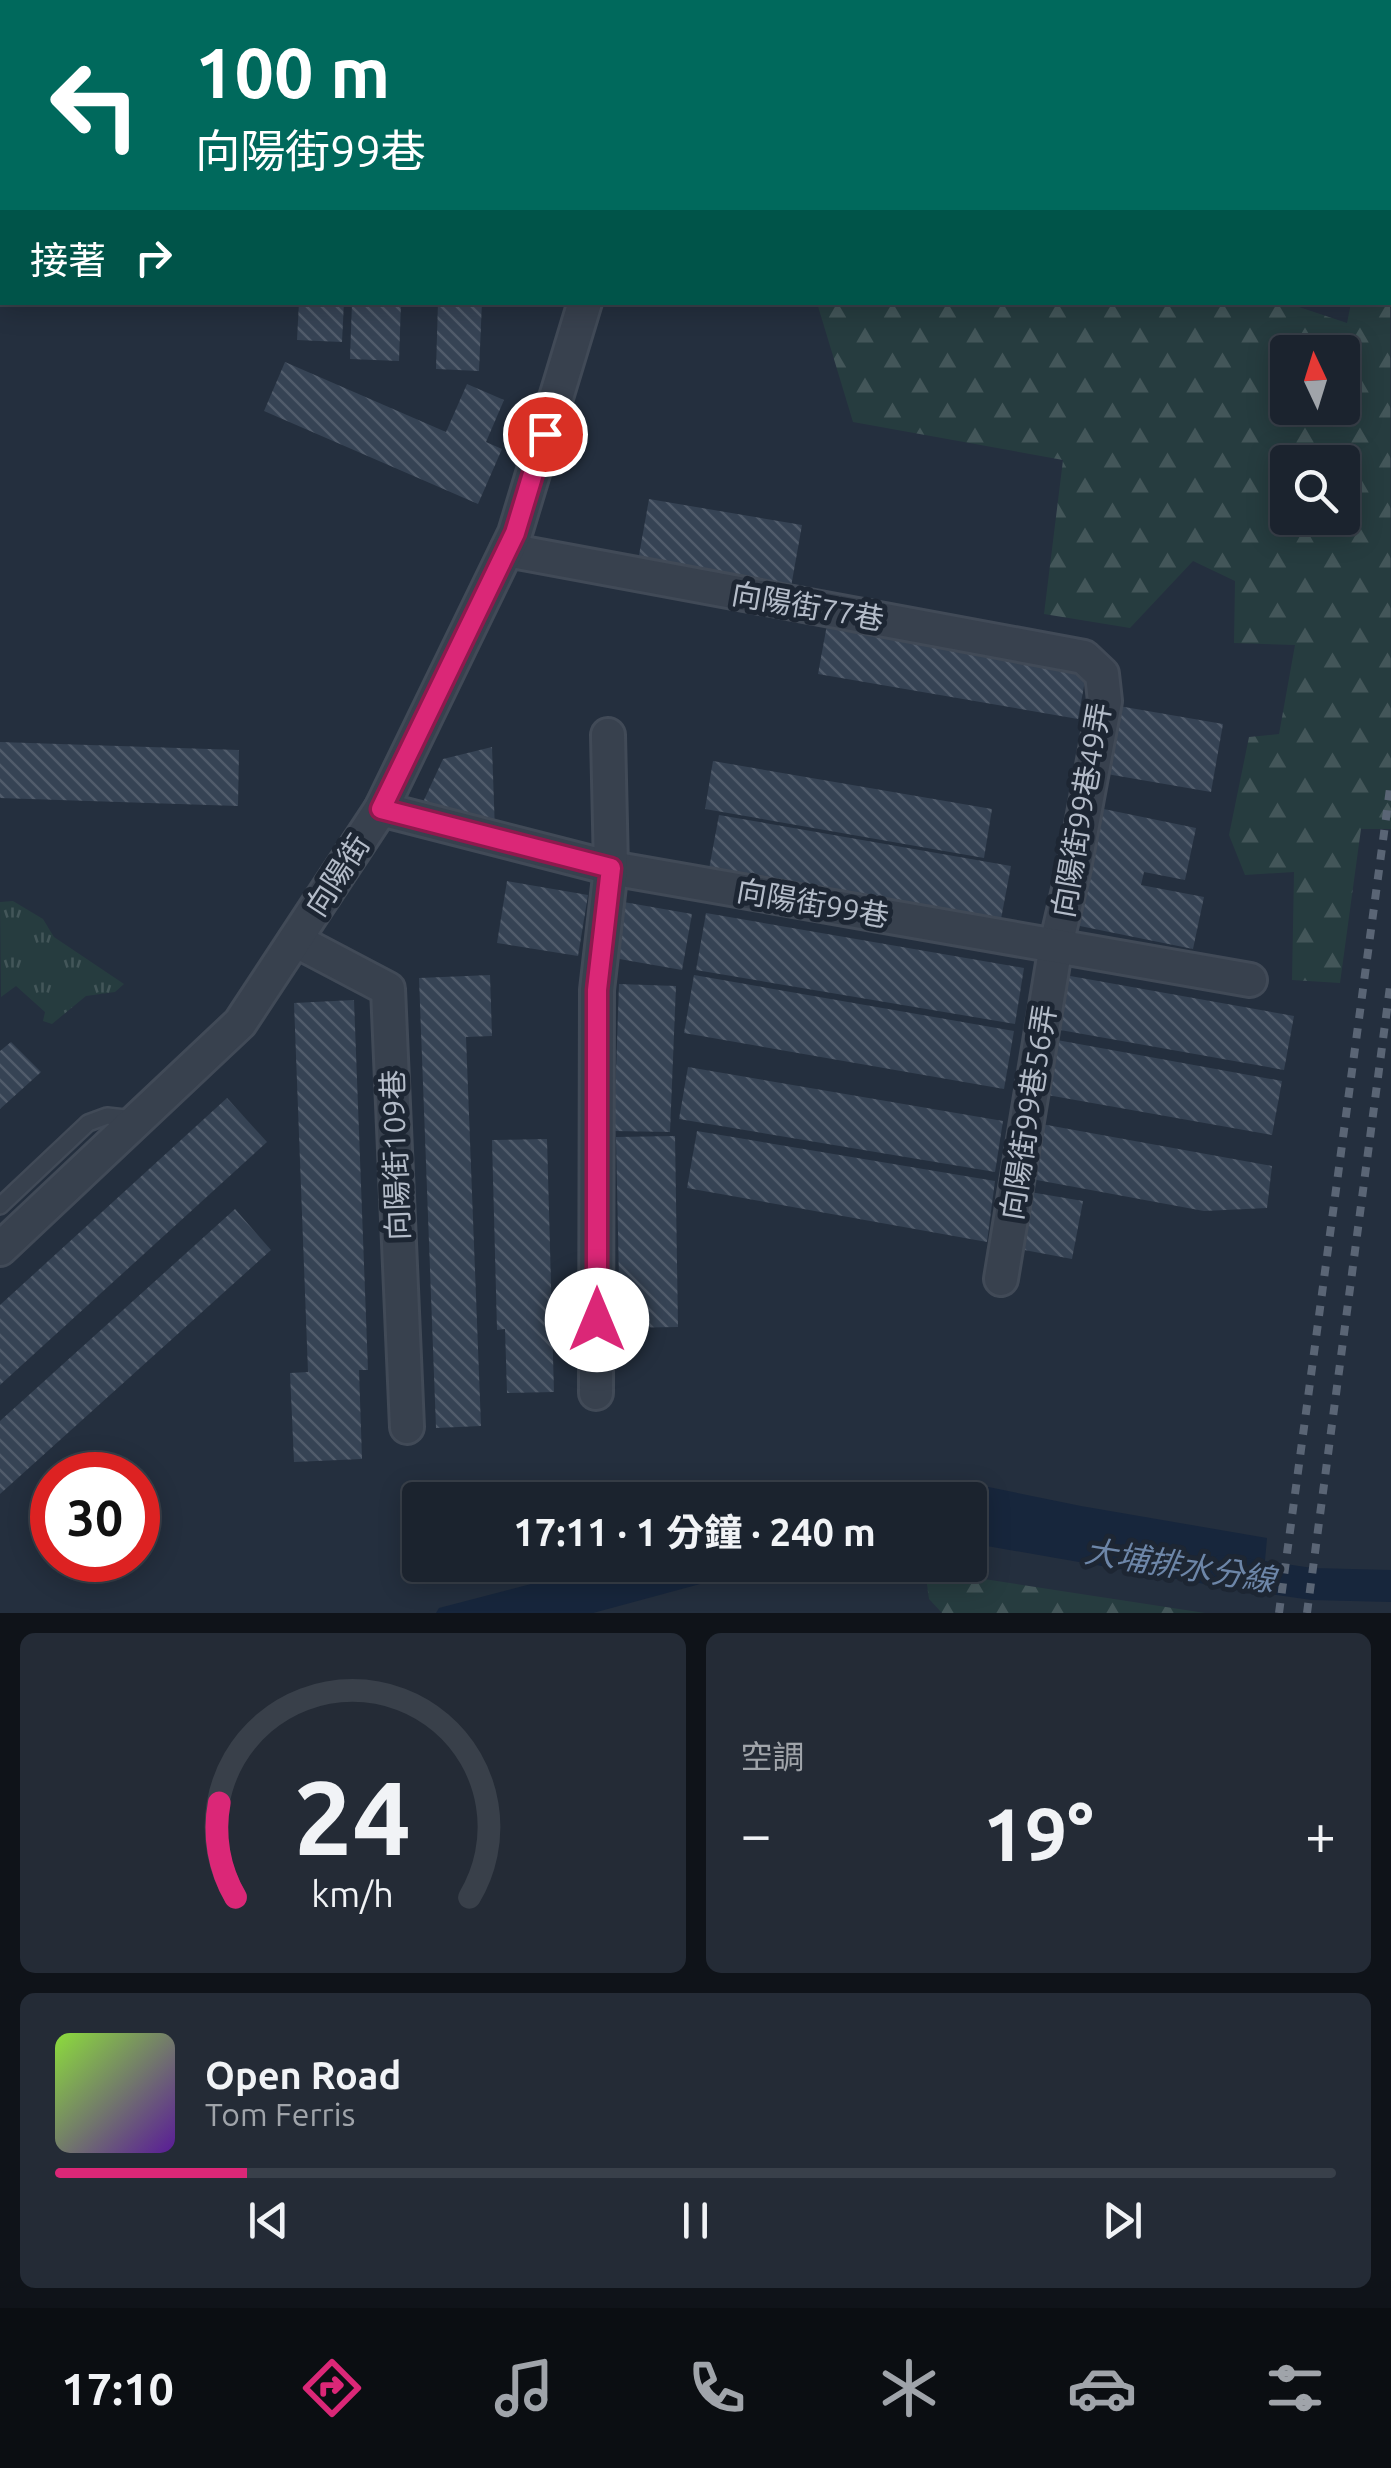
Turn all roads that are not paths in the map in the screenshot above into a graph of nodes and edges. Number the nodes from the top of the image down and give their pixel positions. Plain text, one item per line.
1 (584, 305) edge
2 (507, 550) junction
3 (1102, 674) joint
4 (608, 735) dead end
5 (381, 809) junction
6 (611, 868) junction
7 (294, 940) junction
8 (1056, 945) junction
9 (1250, 980) dead end
10 (138, 1119) junction
11 (0, 1206) edge
12 (0, 1249) edge
13 (1001, 1279) dead end
14 (596, 1393) dead end
15 (407, 1426) dead end

1 - 2 street, 向陽街
2 - 3 street, 向陽街77巷
2 - 5 street, 向陽街
3 - 8 street, 向陽街99巷49弄
4 - 6 street
5 - 6 street, 向陽街99巷
5 - 7 street, 向陽街
6 - 8 street, 向陽街99巷
6 - 14 street
7 - 10 street, 向陽街
7 - 15 street, 向陽街109巷
8 - 9 street, 向陽街99巷
8 - 13 street, 向陽街99巷56弄
10 - 11 lane
10 - 12 street, 向陽街

